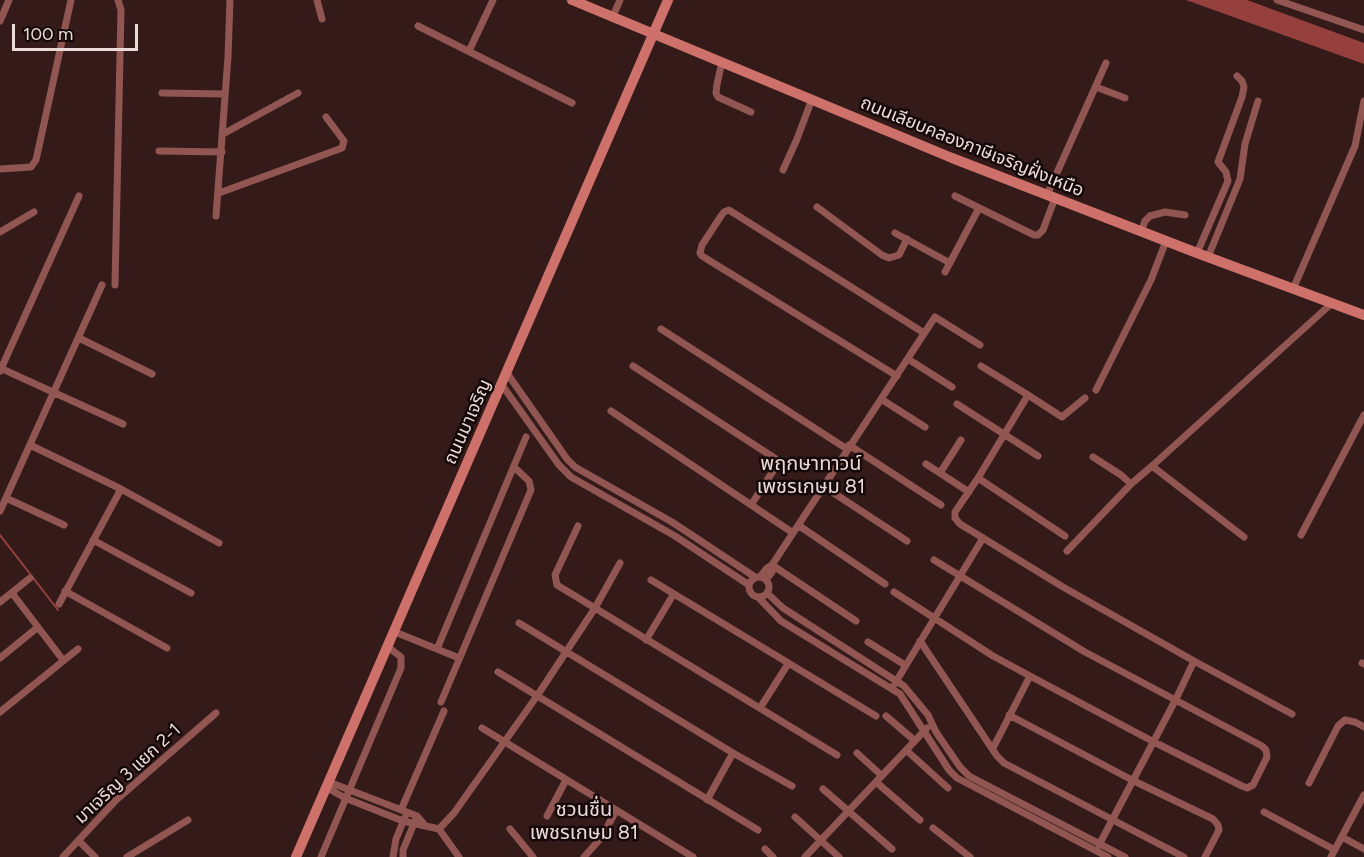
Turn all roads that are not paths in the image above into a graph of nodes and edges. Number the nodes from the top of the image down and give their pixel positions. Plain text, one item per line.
1 (9, 0) edge
2 (71, 0) edge
3 (118, 0) edge
4 (230, 0) edge
5 (317, 0) edge
6 (493, 0) edge
7 (572, 0) edge
8 (620, 0) edge
9 (668, 0) edge
10 (1276, 0) edge
11 (613, 16) junction
12 (322, 19) dead end
13 (0, 21) edge
14 (418, 26) dead end
15 (1364, 30) edge
16 (655, 33) junction
17 (469, 51) junction
18 (723, 62) junction
19 (1106, 63) dead end
20 (1237, 76) dead end
21 (1096, 87) junction
22 (162, 93) dead end
23 (298, 93) dead end
24 (225, 94) junction
25 (1125, 98) dead end
26 (812, 99) junction
27 (1258, 101) dead end
28 (1364, 101) edge
29 (572, 103) dead end
30 (751, 112) dead end
31 (326, 117) dead end
32 (223, 134) junction
33 (159, 151) dead end
34 (222, 152) junction
35 (0, 169) edge
36 (783, 170) dead end
37 (219, 193) junction
38 (80, 196) dead end
39 (955, 196) dead end
40 (1051, 197) junction
41 (817, 207) dead end
42 (979, 208) junction
43 (34, 212) dead end
44 (1185, 215) dead end
45 (216, 216) dead end
46 (0, 232) edge
47 (1141, 232) junction
48 (895, 233) dead end
49 (907, 239) junction
50 (1166, 241) junction
51 (1202, 255) junction
52 (950, 263) junction
53 (945, 272) dead end
54 (102, 285) dead end
55 (115, 285) dead end
56 (1293, 289) junction
57 (1332, 303) junction
58 (1364, 315) edge
59 (661, 328) dead end
60 (924, 333) junction
61 (79, 338) junction
62 (980, 345) dead end
63 (908, 358) junction
64 (633, 366) dead end
65 (981, 366) dead end
66 (0, 369) edge
67 (507, 373) junction
68 (152, 374) dead end
69 (897, 376) junction
70 (502, 385) junction
71 (952, 387) dead end
72 (1096, 390) dead end
73 (54, 392) junction
74 (1028, 395) junction
75 (1085, 398) dead end
76 (881, 399) junction
77 (957, 404) dead end
78 (611, 411) dead end
79 (1364, 415) edge
80 (123, 424) dead end
81 (925, 427) dead end
82 (1004, 434) junction
83 (526, 437) dead end
84 (962, 440) dead end
85 (30, 445) junction
86 (848, 447) junction
87 (1038, 456) dead end
88 (1093, 457) dead end
89 (567, 459) junction
90 (926, 464) dead end
91 (559, 465) junction
92 (1152, 466) junction
93 (514, 467) junction
94 (940, 473) junction
95 (978, 478) junction
96 (1131, 484) junction
97 (823, 486) junction
98 (121, 489) junction
99 (969, 492) junction
100 (627, 497) junction
101 (6, 498) junction
102 (751, 505) junction
103 (941, 505) dead end
104 (623, 506) junction
105 (0, 511) edge
106 (64, 525) dead end
107 (798, 525) junction
108 (578, 526) dead end
109 (793, 533) junction
110 (1301, 535) dead end
111 (1065, 536) dead end
112 (1244, 537) dead end
113 (983, 538) junction
114 (93, 540) junction
115 (907, 541) dead end
116 (219, 543) dead end
117 (712, 549) junction
118 (1068, 551) dead end
119 (707, 557) junction
120 (934, 560) dead end
121 (620, 563) dead end
122 (772, 566) junction
123 (960, 576) junction
124 (30, 578) dead end
125 (761, 578) junction
126 (651, 580) dead end
127 (885, 584) dead end
128 (749, 585) junction
129 (65, 591) junction
130 (767, 592) junction
131 (894, 592) dead end
132 (12, 593) junction
133 (191, 593) dead end
134 (673, 595) junction
135 (758, 597) junction
136 (0, 602) edge
137 (59, 604) dead end
138 (595, 608) junction
139 (935, 618) junction
140 (856, 621) dead end
141 (519, 623) dead end
142 (38, 627) junction
143 (395, 632) junction
144 (646, 640) junction
145 (920, 641) junction
146 (868, 642) dead end
147 (388, 647) junction
148 (167, 648) dead end
149 (78, 649) dead end
150 (437, 649) junction
151 (567, 651) junction
152 (0, 658) edge
153 (459, 658) junction
154 (63, 660) junction
155 (1194, 661) junction
156 (788, 664) junction
157 (905, 665) junction
158 (498, 672) dead end
159 (1030, 676) junction
160 (897, 681) junction
161 (892, 689) junction
162 (537, 696) junction
163 (1176, 699) junction
164 (441, 702) dead end
165 (760, 708) junction
166 (444, 711) dead end
167 (0, 712) edge
168 (216, 713) dead end
169 (1293, 714) dead end
170 (1009, 715) junction
171 (876, 716) dead end
172 (886, 716) dead end
173 (932, 723) junction
174 (1364, 727) edge
175 (482, 728) dead end
176 (924, 730) junction
177 (914, 740) junction
178 (1152, 741) junction
179 (504, 742) junction
180 (993, 748) junction
181 (906, 750) junction
182 (733, 753) junction
183 (857, 753) dead end
184 (837, 755) dead end
185 (879, 779) junction
186 (566, 780) junction
187 (1132, 780) junction
188 (1309, 783) dead end
189 (327, 785) junction
190 (792, 786) dead end
191 (948, 788) dead end
192 (823, 789) dead end
193 (348, 790) junction
194 (1364, 796) edge
195 (345, 798) junction
196 (707, 800) junction
197 (404, 811) junction
198 (616, 811) junction
199 (849, 811) junction
200 (1263, 812) dead end
201 (417, 816) junction
202 (547, 816) dead end
203 (795, 817) dead end
204 (188, 820) dead end
205 (403, 820) junction
206 (920, 820) dead end
207 (1113, 820) junction
208 (414, 824) junction
209 (424, 824) junction
210 (439, 828) junction
211 (933, 828) dead end
212 (510, 829) dead end
213 (758, 830) dead end
214 (1342, 837) junction
215 (79, 841) junction
216 (821, 841) junction
217 (1098, 847) junction
218 (765, 849) dead end
219 (892, 849) dead end
220 (1364, 849) edge
221 (1333, 854) edge
222 (63, 857) edge
223 (95, 857) edge
224 (127, 857) edge
225 (296, 857) edge
226 (321, 857) edge
227 (393, 857) edge
228 (403, 857) edge
229 (459, 857) edge
230 (533, 857) edge
231 (584, 857) edge
232 (693, 857) edge
233 (773, 857) edge
234 (805, 857) edge
235 (839, 857) edge
236 (970, 857) edge
237 (1108, 857) edge
238 (1125, 857) edge
239 (1185, 857) edge
240 (1205, 857) edge

1 - 13 street
2 - 35 street
3 - 55 street
4 - 24 street
5 - 12 street
6 - 17 street
7 - 11 main road, ถนนเลียบคลองภาษีเจริญฝั่งเหนือ
8 - 11 street
9 - 16 main road, ถนนมาเจริญ
10 - 15 street
11 - 16 main road, ถนนเลียบคลองภาษีเจริญฝั่งเหนือ
14 - 17 street
16 - 18 main road, ถนนเลียบคลองภาษีเจริญฝั่งเหนือ
16 - 67 main road, ถนนมาเจริญ
17 - 29 street
18 - 26 main road, ถนนเลียบคลองภาษีเจริญฝั่งเหนือ
18 - 30 street
19 - 21 street
20 - 51 street
21 - 25 street
21 - 40 street
22 - 24 street
23 - 32 street
24 - 32 street
26 - 36 street
26 - 40 main road, ถนนเลียบคลองภาษีเจริญฝั่งเหนือ
27 - 51 street
28 - 56 street
31 - 37 street
32 - 34 street
33 - 34 street
34 - 37 street
37 - 45 street
38 - 66 street
39 - 42 street
40 - 42 street
40 - 47 main road, ถนนเลียบคลองภาษีเจริญฝั่งเหนือ
41 - 49 street
42 - 52 street
43 - 46 street
44 - 47 street
47 - 50 main road, ถนนเลียบคลองภาษีเจริญฝั่งเหนือ
48 - 49 street
49 - 52 street
50 - 51 main road, ถนนเลียบคลองภาษีเจริญฝั่งเหนือ
50 - 72 street
51 - 56 main road, ถนนเลียบคลองภาษีเจริญฝั่งเหนือ
52 - 53 street
54 - 61 street
56 - 57 main road, ถนนเลียบคลองภาษีเจริญฝั่งเหนือ
57 - 58 main road, ถนนเลียบคลองภาษีเจริญฝั่งเหนือ
57 - 92 street
59 - 86 street
60 - 62 street
60 - 63 street
60 - 69 street
61 - 68 street
61 - 73 street
63 - 69 street
63 - 71 street
64 - 102 street
65 - 74 street
66 - 73 street
67 - 70 main road, ถนนมาเจริญ
67 - 89 street
69 - 76 street
70 - 91 street
70 - 143 main road, ถนนมาเจริญ
73 - 80 street
73 - 85 street
74 - 75 street
74 - 82 street
76 - 81 street
76 - 86 street
77 - 82 street
78 - 102 street
79 - 110 street
82 - 87 street
82 - 95 street
83 - 93 street
84 - 94 street
85 - 98 street
85 - 101 street
86 - 97 street
86 - 103 street
88 - 96 street
89 - 91 street
89 - 100 street
90 - 94 street
91 - 104 street
92 - 96 street
92 - 112 street
93 - 150 street
93 - 153 street
94 - 99 street
95 - 99 street
95 - 111 street
96 - 118 street
97 - 107 street
97 - 115 street
98 - 114 street
98 - 116 street
99 - 113 street
100 - 104 street
100 - 117 street
101 - 105 street
101 - 106 street
102 - 109 street
104 - 119 street
107 - 109 street
107 - 127 street
108 - 138 street
109 - 122 street
113 - 123 street
113 - 155 street
114 - 129 street
114 - 133 street
117 - 119 street
117 - 125 street
119 - 128 street
120 - 123 street
121 - 138 street
122 - 125 street
122 - 140 street
123 - 139 street
123 - 163 street
124 - 132 street
125 - 128 street
125 - 130 street
126 - 134 street
128 - 135 street
129 - 137 street
129 - 148 street
130 - 135 street
130 - 160 street
131 - 139 street
132 - 136 street
132 - 142 street
134 - 144 street
134 - 156 street
135 - 161 street
138 - 144 street
138 - 151 street
139 - 145 street
139 - 159 street
141 - 151 street
142 - 152 street
142 - 154 street
143 - 147 main road, ถนนมาเจริญ
143 - 150 street
144 - 165 street
145 - 157 street
145 - 180 street
146 - 157 street
147 - 189 main road, ถนนมาเจริญ
147 - 193 street
149 - 154 street
150 - 153 street
151 - 162 street
151 - 182 street
153 - 164 street
154 - 167 street
155 - 163 street
155 - 169 street
156 - 165 street
156 - 171 street
157 - 160 street
158 - 162 street
159 - 170 street
159 - 178 street
160 - 161 street
160 - 173 street
161 - 176 street
162 - 179 street
162 - 196 street
163 - 178 street
163 - 178 street
165 - 184 street
166 - 197 street
168 - 215 street, มาเจริญ 3 แยก 2-1
170 - 180 street
170 - 187 street
172 - 177 street
173 - 176 street
173 - 217 street
174 - 188 street
175 - 179 street
176 - 177 street
176 - 217 street
177 - 181 street
178 - 187 street
179 - 186 street
179 - 210 street
180 - 207 street
181 - 185 street
181 - 191 street
182 - 190 street
182 - 196 street
183 - 185 street
185 - 199 street
185 - 206 street
186 - 198 street
186 - 202 street
187 - 207 street
187 - 240 street
189 - 193 street
189 - 195 street
189 - 225 main road, ถนนมาเจริญ
192 - 199 street
193 - 195 street
193 - 197 street
194 - 214 street
195 - 205 street
195 - 226 street
196 - 213 street
197 - 201 street
197 - 205 street
198 - 231 street
198 - 232 street
199 - 216 street
199 - 219 street
200 - 221 street
201 - 208 street
201 - 209 street
203 - 216 street
204 - 224 street
205 - 208 street
205 - 227 street
207 - 217 street
207 - 239 street
208 - 209 street
208 - 228 street
209 - 210 street
210 - 229 street
211 - 236 street
212 - 230 street
214 - 220 street
214 - 221 street
215 - 222 street, มาเจริญ 3 แยก 2-1
215 - 223 street
216 - 234 street
216 - 235 street
217 - 237 street
217 - 238 street
218 - 233 street

